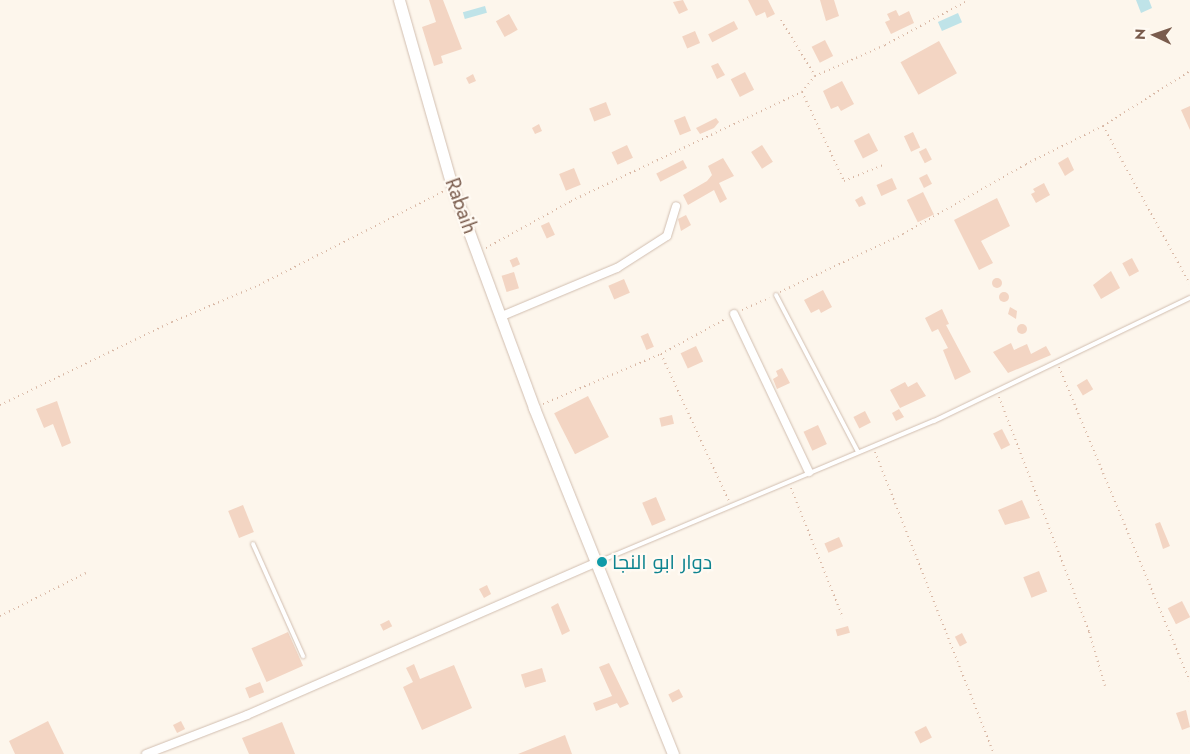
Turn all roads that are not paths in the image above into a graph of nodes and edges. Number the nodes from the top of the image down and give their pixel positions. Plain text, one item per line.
1 (399, 0) edge
2 (676, 206) dead end
3 (776, 295) road end
4 (1190, 298) edge
5 (734, 314) road end
6 (502, 316) junction
7 (858, 452) junction
8 (809, 472) junction
9 (253, 544) dead end
10 (598, 562) junction
11 (303, 656) dead end
12 (146, 754) edge
13 (673, 754) edge

1 - 6 street, Rabaih
2 - 6 street
3 - 7 lane
4 - 7 lane
5 - 8 street
6 - 10 street, Rabaih
7 - 8 lane
8 - 10 lane
9 - 11 lane
10 - 12 street
10 - 13 street, Rabaih

